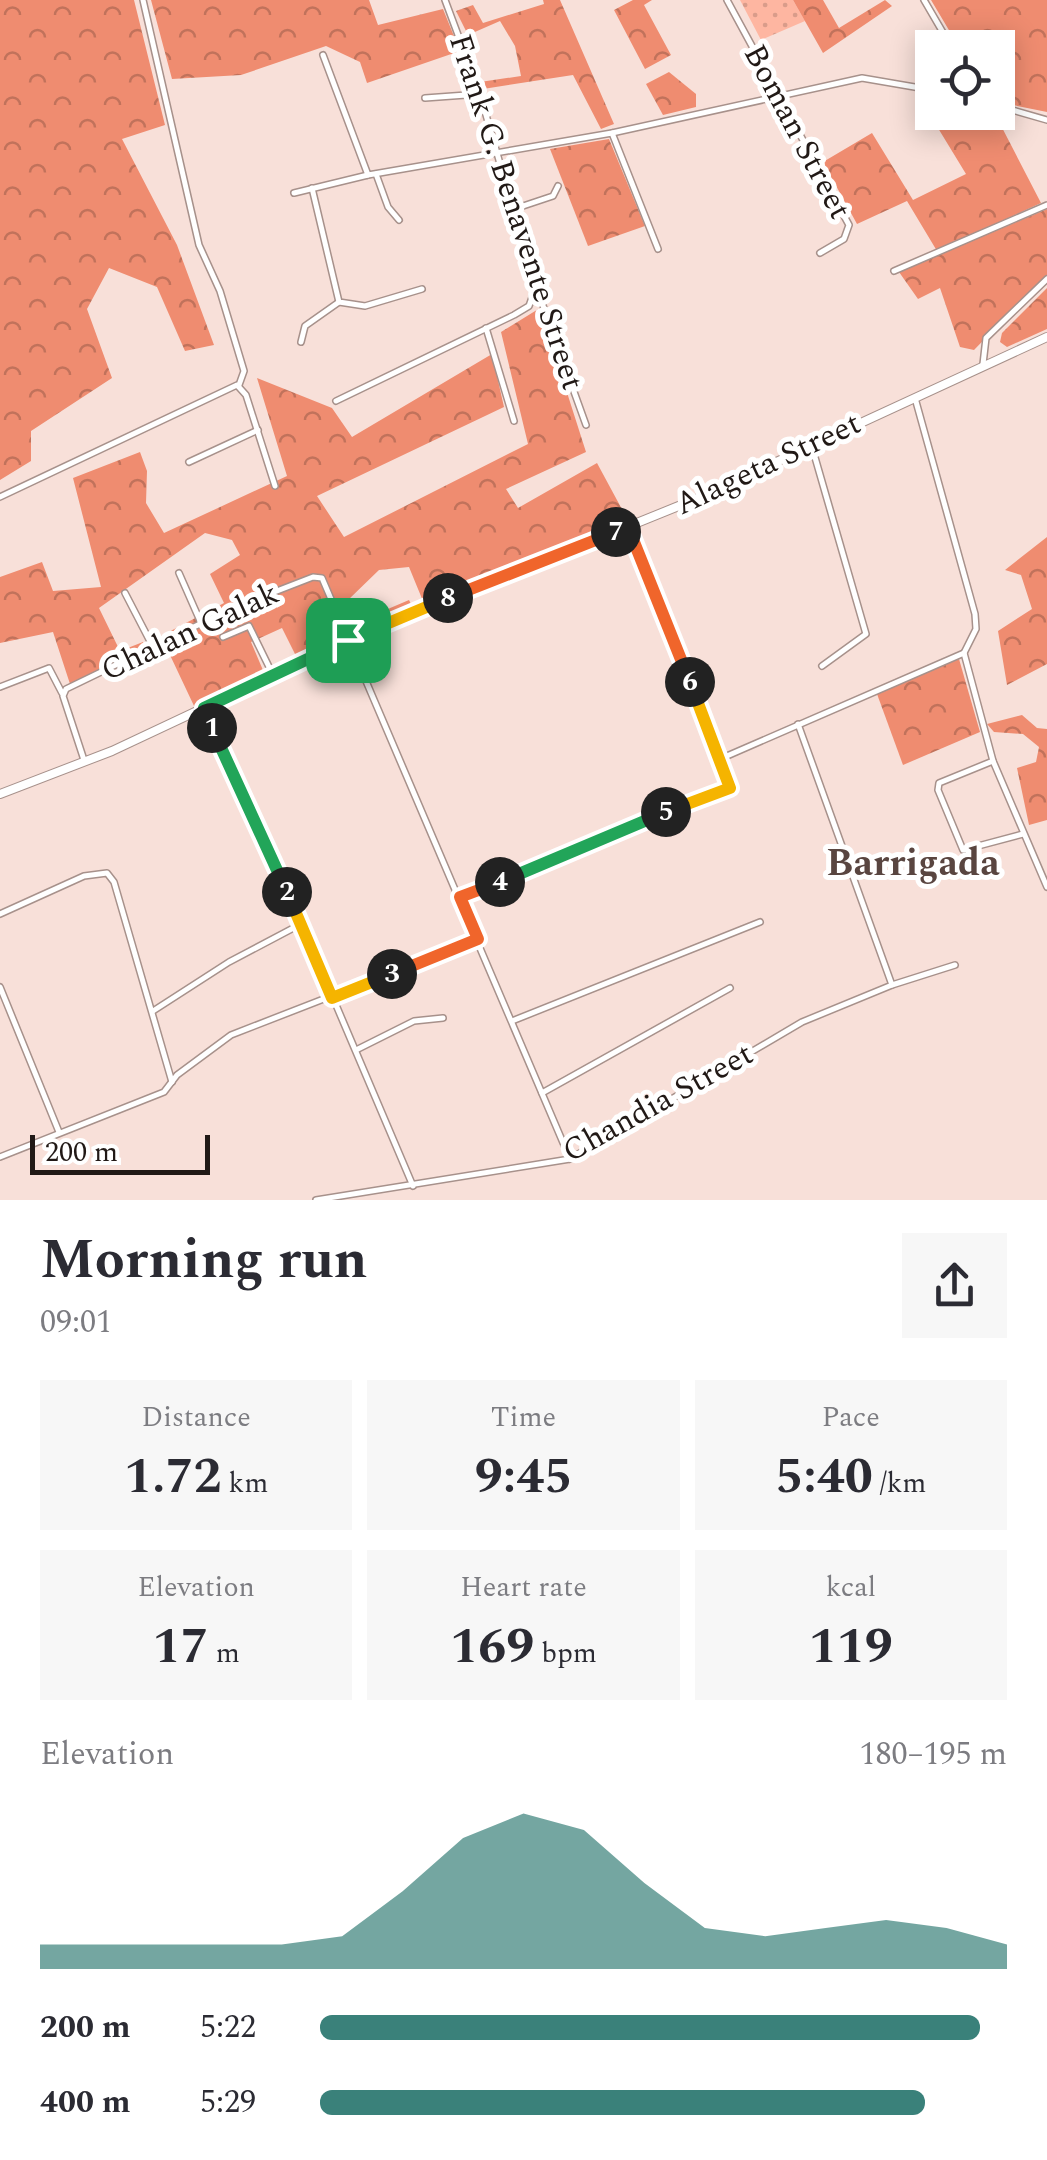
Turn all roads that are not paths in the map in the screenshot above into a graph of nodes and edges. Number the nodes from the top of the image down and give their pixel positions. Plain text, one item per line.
1 (143, 0) edge
2 (445, 0) edge
3 (727, 0) edge
4 (924, 0) edge
5 (942, 30) edge
6 (323, 54) dead end
7 (915, 87) edge
8 (480, 94) junction
9 (781, 95) junction
10 (426, 98) dead end
11 (1015, 111) edge
12 (1047, 120) edge
13 (612, 133) junction
14 (497, 152) junction
15 (376, 174) junction
16 (368, 175) junction
17 (558, 186) dead end
18 (312, 188) junction
19 (294, 193) dead end
20 (1047, 206) edge
21 (511, 210) junction
22 (399, 220) dead end
23 (658, 249) dead end
24 (820, 252) dead end
25 (894, 271) dead end
26 (1047, 280) edge
27 (536, 282) junction
28 (422, 289) dead end
29 (340, 302) junction
30 (486, 328) junction
31 (1047, 337) edge
32 (301, 342) dead end
33 (983, 364) junction
34 (238, 385) junction
35 (914, 396) junction
36 (336, 401) dead end
37 (514, 422) dead end
38 (586, 425) dead end
39 (258, 430) junction
40 (811, 444) junction
41 (190, 462) dead end
42 (274, 486) dead end
43 (0, 496) edge
44 (628, 527) junction
45 (179, 573) dead end
46 (126, 593) dead end
47 (201, 623) junction
48 (223, 637) dead end
49 (348, 640) junction
50 (153, 647) junction
51 (964, 654) junction
52 (822, 666) dead end
53 (273, 675) junction
54 (0, 686) edge
55 (63, 696) junction
56 (204, 708) junction
57 (798, 724) junction
58 (720, 759) junction
59 (84, 760) junction
60 (993, 761) junction
61 (0, 794) edge
62 (1022, 834) junction
63 (1047, 887) edge
64 (460, 897) junction
65 (0, 914) edge
66 (760, 922) dead end
67 (300, 924) junction
68 (478, 939) junction
69 (955, 966) dead end
70 (892, 984) junction
71 (0, 987) edge
72 (730, 988) dead end
73 (332, 998) junction
74 (153, 1011) junction
75 (443, 1018) dead end
76 (512, 1021) junction
77 (356, 1050) junction
78 (172, 1082) junction
79 (542, 1093) junction
80 (59, 1132) junction
81 (0, 1156) edge
82 (570, 1159) junction
83 (413, 1186) junction
84 (316, 1200) edge

1 - 34 street
2 - 8 street, Frank G. Benavente Street
3 - 9 street, Boman Street
4 - 5 street
6 - 16 street
7 - 9 street
8 - 10 street
8 - 14 street, Frank G. Benavente Street
9 - 13 street
9 - 24 street, Boman Street
11 - 12 street
13 - 14 street
13 - 23 street
14 - 15 street
14 - 21 street, Frank G. Benavente Street
15 - 16 street
15 - 22 street
16 - 18 street
17 - 21 street
18 - 19 street
18 - 29 street
20 - 25 street
21 - 27 street, Frank G. Benavente Street
26 - 33 street
27 - 30 street
27 - 38 street, Frank G. Benavente Street
28 - 29 street
29 - 32 street
30 - 36 street
30 - 37 street
31 - 33 main road, Alageta Street
33 - 35 main road, Alageta Street
34 - 39 street
34 - 43 street
35 - 40 main road, Alageta Street
35 - 51 street
39 - 41 street
39 - 42 street
40 - 44 main road, Alageta Street
40 - 52 street
44 - 49 main road, Alageta Street
44 - 58 street
45 - 47 street
46 - 50 street
47 - 49 street, Chalan Galak
47 - 50 street, Chalan Galak
48 - 53 street
49 - 53 main road, Alageta Street
49 - 64 street
50 - 55 street, Chalan Galak
51 - 57 street
51 - 60 street
53 - 56 main road, Alageta Street
54 - 55 street
55 - 59 street, Chalan Galak
56 - 59 main road, Alageta Street
56 - 67 street
57 - 58 street
57 - 70 street
58 - 64 street
59 - 61 main road, Alageta Street
60 - 62 street
60 - 62 street
62 - 63 street
64 - 68 street
65 - 74 street
66 - 76 street
67 - 73 street
67 - 74 street
68 - 73 street
68 - 76 street
69 - 70 street, Chandia Street
70 - 82 street, Chandia Street
71 - 80 street
72 - 79 street
73 - 77 street
73 - 78 street
74 - 78 street
75 - 77 street
76 - 79 street
77 - 83 street
78 - 80 street
79 - 82 street
80 - 81 street
82 - 83 street, Chandia Street
83 - 84 street, Chandia Street

